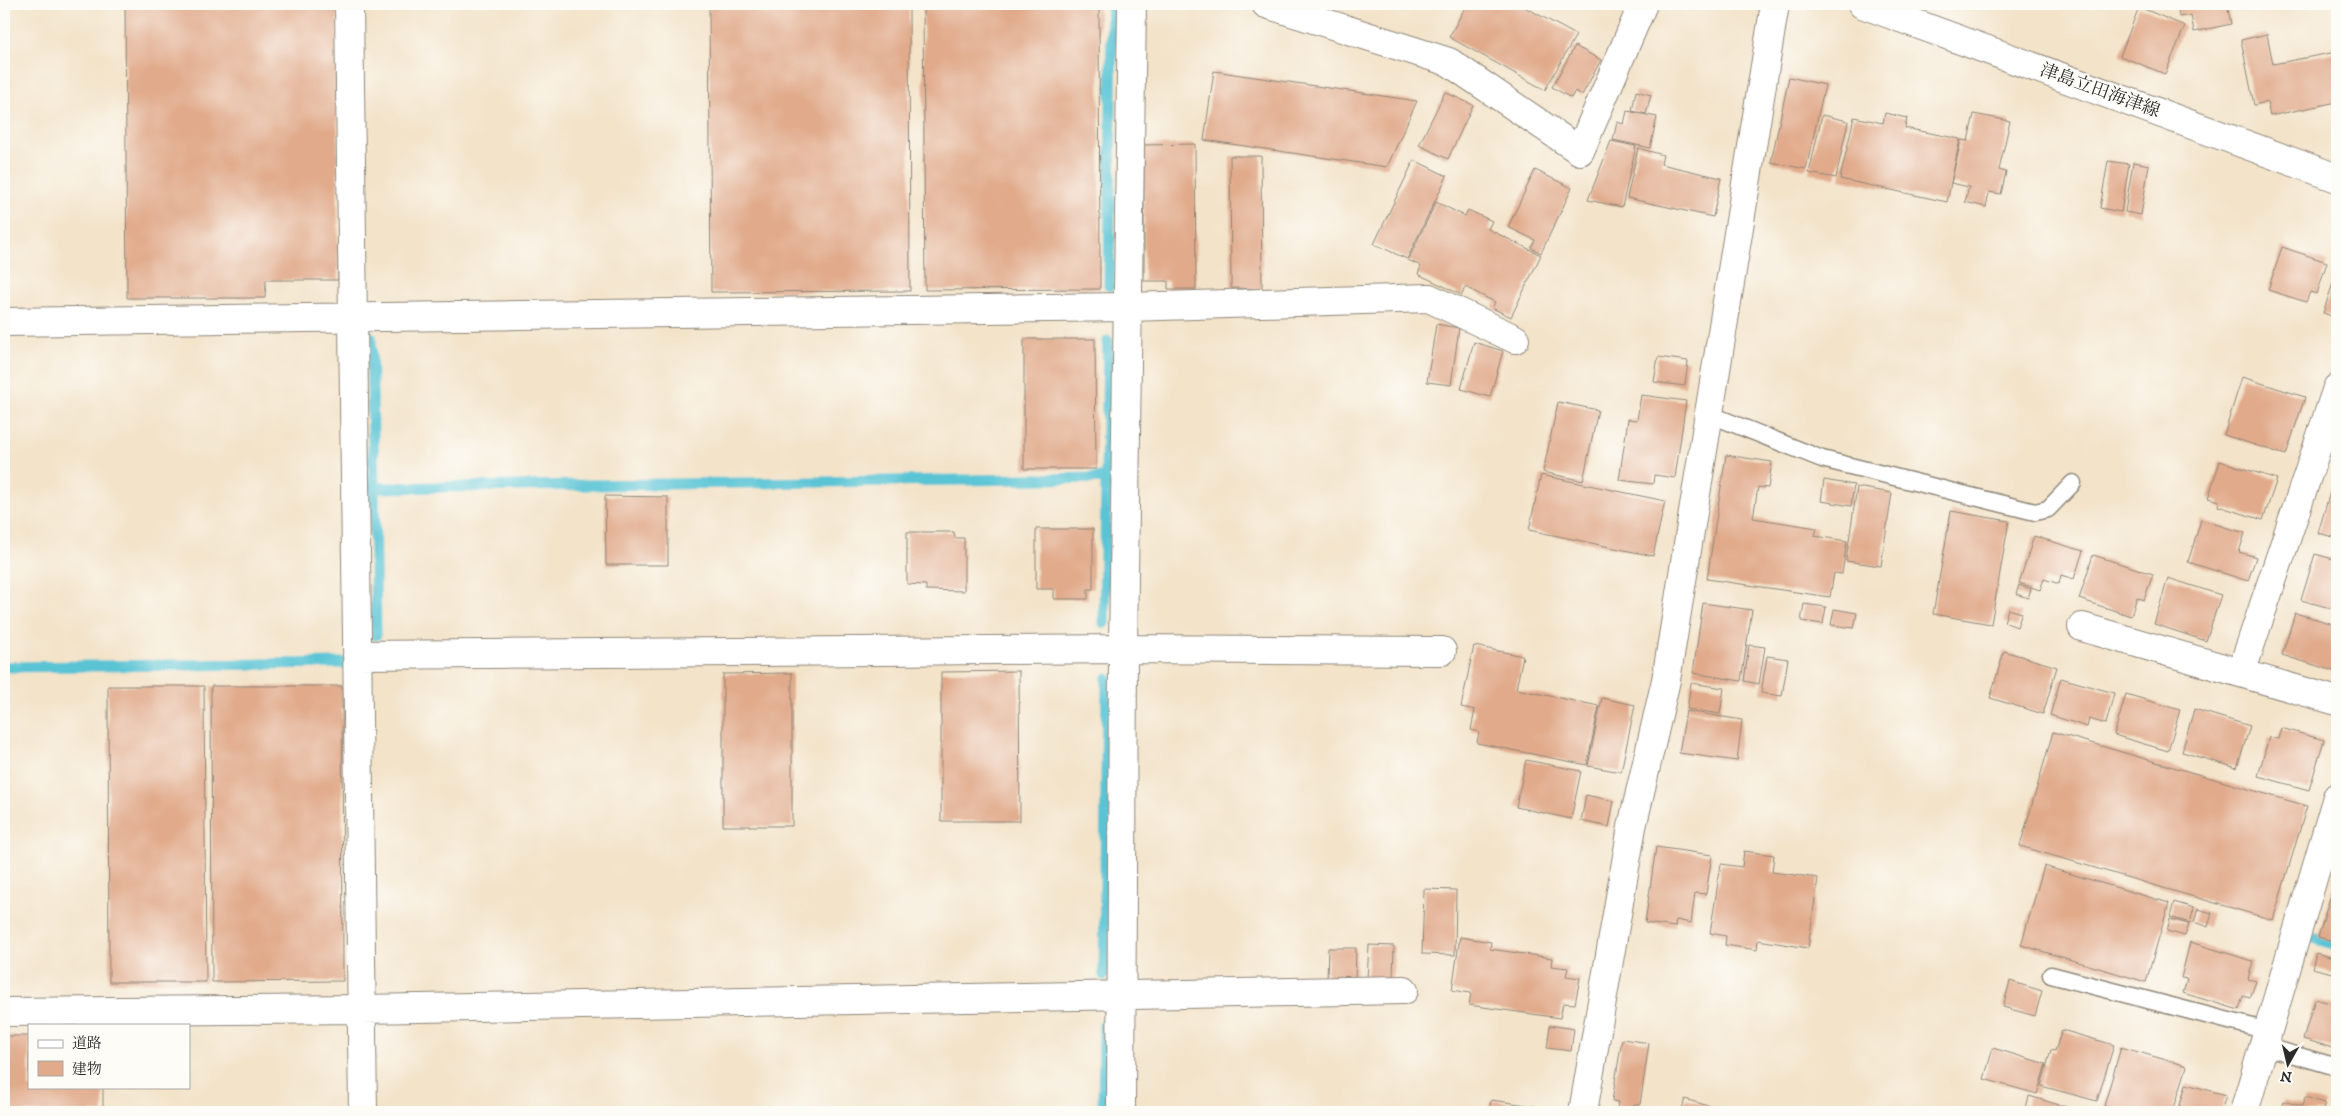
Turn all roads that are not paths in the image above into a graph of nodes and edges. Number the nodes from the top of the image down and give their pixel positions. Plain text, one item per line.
1 (349, 4) edge
2 (1132, 4) edge
3 (1266, 4) edge
4 (1643, 4) edge
5 (1775, 4) edge
6 (1862, 4) edge
7 (2337, 178) edge
8 (1128, 308) junction
9 (353, 318) junction
10 (4, 322) edge
11 (1515, 339) dead end
12 (2337, 388) edge
13 (1709, 414) junction
14 (2073, 483) dead end
15 (2082, 627) dead end
16 (1123, 648) junction
17 (1442, 651) dead end
18 (357, 655) junction
19 (2241, 673) junction
20 (2337, 701) edge
21 (2337, 797) edge
22 (2331, 844) edge
23 (2051, 975) dead end
24 (1404, 990) dead end
25 (1121, 996) junction
26 (362, 1009) junction
27 (4, 1012) edge
28 (2266, 1038) junction
29 (2337, 1067) edge
30 (364, 1112) edge
31 (1121, 1112) edge
32 (1583, 1112) edge
33 (2244, 1112) edge

1 - 9 street
2 - 8 street
3 - 4 street
5 - 13 street
6 - 7 street, 津島立田海津線
8 - 9 street
8 - 11 street
8 - 16 street
9 - 10 street
9 - 18 street
12 - 19 street
13 - 14 lane
13 - 32 street
15 - 19 street
16 - 17 street
16 - 18 street
16 - 25 street
18 - 26 street
19 - 20 street
21 - 22 street
22 - 28 street
23 - 28 lane
24 - 25 street
25 - 26 street
25 - 31 street
26 - 27 street
26 - 30 street
28 - 29 lane
28 - 33 street

